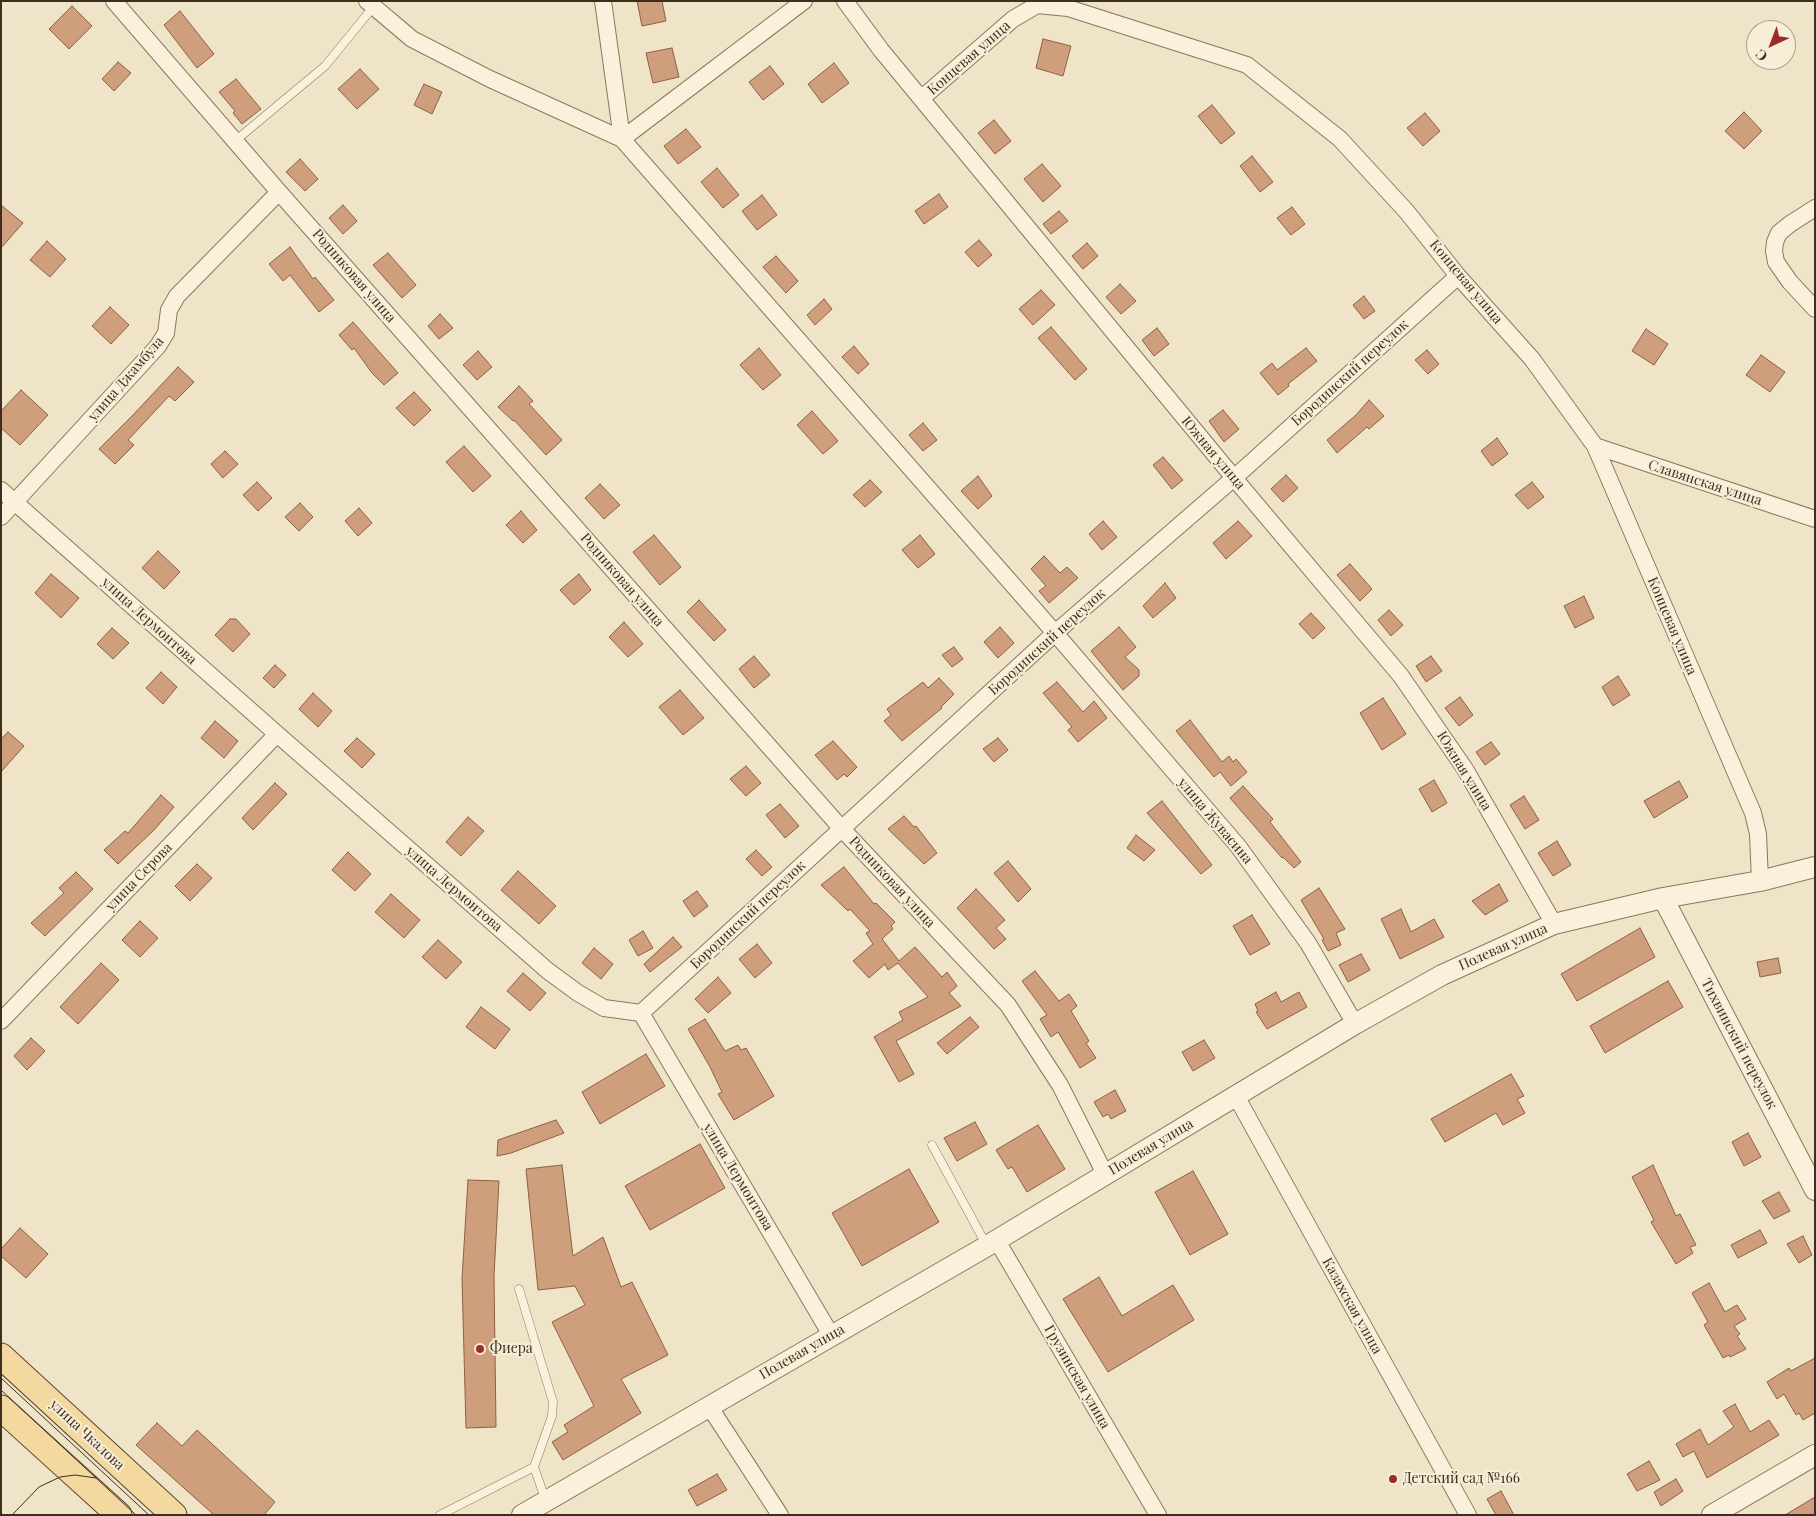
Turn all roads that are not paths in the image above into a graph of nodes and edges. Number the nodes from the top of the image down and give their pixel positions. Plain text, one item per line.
1 (114, 1) edge
2 (603, 1) edge
3 (804, 1) edge
4 (845, 1) edge
5 (372, 3) edge
6 (1031, 3) edge
7 (922, 98) junction
8 (622, 139) junction
9 (235, 141) junction
10 (279, 192) junction
11 (1815, 208) edge
12 (1458, 276) junction
13 (1815, 309) edge
14 (1595, 446) junction
15 (1234, 478) junction
16 (1, 490) edge
17 (15, 502) junction
18 (1, 517) edge
19 (1815, 519) edge
20 (1055, 633) junction
21 (277, 734) junction
22 (842, 829) junction
23 (1815, 867) edge
24 (1760, 881) junction
25 (1663, 898) junction
26 (1554, 924) junction
27 (641, 1014) junction
28 (1, 1021) edge
29 (1355, 1024) junction
30 (1236, 1096) junction
31 (932, 1146) dead end
32 (1105, 1174) junction
33 (1815, 1190) edge
34 (992, 1242) junction
35 (519, 1289) dead end
36 (831, 1335) junction
37 (1, 1356) edge
38 (709, 1406) junction
39 (1, 1408) edge
40 (1815, 1455) edge
41 (534, 1466) junction
42 (546, 1501) junction
43 (119, 1515) edge
44 (174, 1515) edge
45 (440, 1515) edge
46 (522, 1515) edge
47 (780, 1515) edge
48 (1158, 1515) edge
49 (1468, 1515) edge
50 (1712, 1515) edge

1 - 9 street, Родниковая улица
2 - 8 street
3 - 8 street
4 - 7 street, Южная улица
5 - 8 street
5 - 9 lane
6 - 7 street, Концевая улица
6 - 12 street, Концевая улица
7 - 15 street, Южная улица
8 - 20 street, улица Жувасина
9 - 10 street, Родниковая улица
10 - 17 street, улица Джамбула
10 - 22 street, Родниковая улица
11 - 13 street
12 - 14 street, Концевая улица
12 - 15 street, Бородинский переулок
14 - 19 street, Славянская улица
14 - 24 street, Концевая улица
15 - 20 street, Бородинский переулок
15 - 26 street, Южная улица
16 - 17 street, улица Лермонтова
17 - 18 street, улица Джамбула
17 - 21 street, улица Лермонтова
20 - 22 street, Бородинский переулок
20 - 29 street, улица Жувасина
21 - 27 street, улица Лермонтова
21 - 28 street, улица Серова
22 - 27 street, Бородинский переулок
22 - 32 street, Родниковая улица
23 - 24 street, Полевая улица
24 - 25 street, Полевая улица
25 - 26 street, Полевая улица
25 - 33 street, Тихвинский переулок
26 - 29 street, Полевая улица
27 - 36 street, улица Лермонтова
29 - 30 street, Полевая улица
30 - 32 street, Полевая улица
30 - 49 street, Казахская улица
31 - 34 lane
32 - 34 street, Полевая улица
34 - 36 street, Полевая улица
34 - 48 street, Грузинская улица
35 - 41 lane
36 - 38 street, Полевая улица
37 - 44 main road, улица Чкалова
38 - 42 street, Полевая улица
38 - 47 street
39 - 43 main road
40 - 50 street
41 - 42 lane
41 - 45 lane
42 - 46 street, Полевая улица

